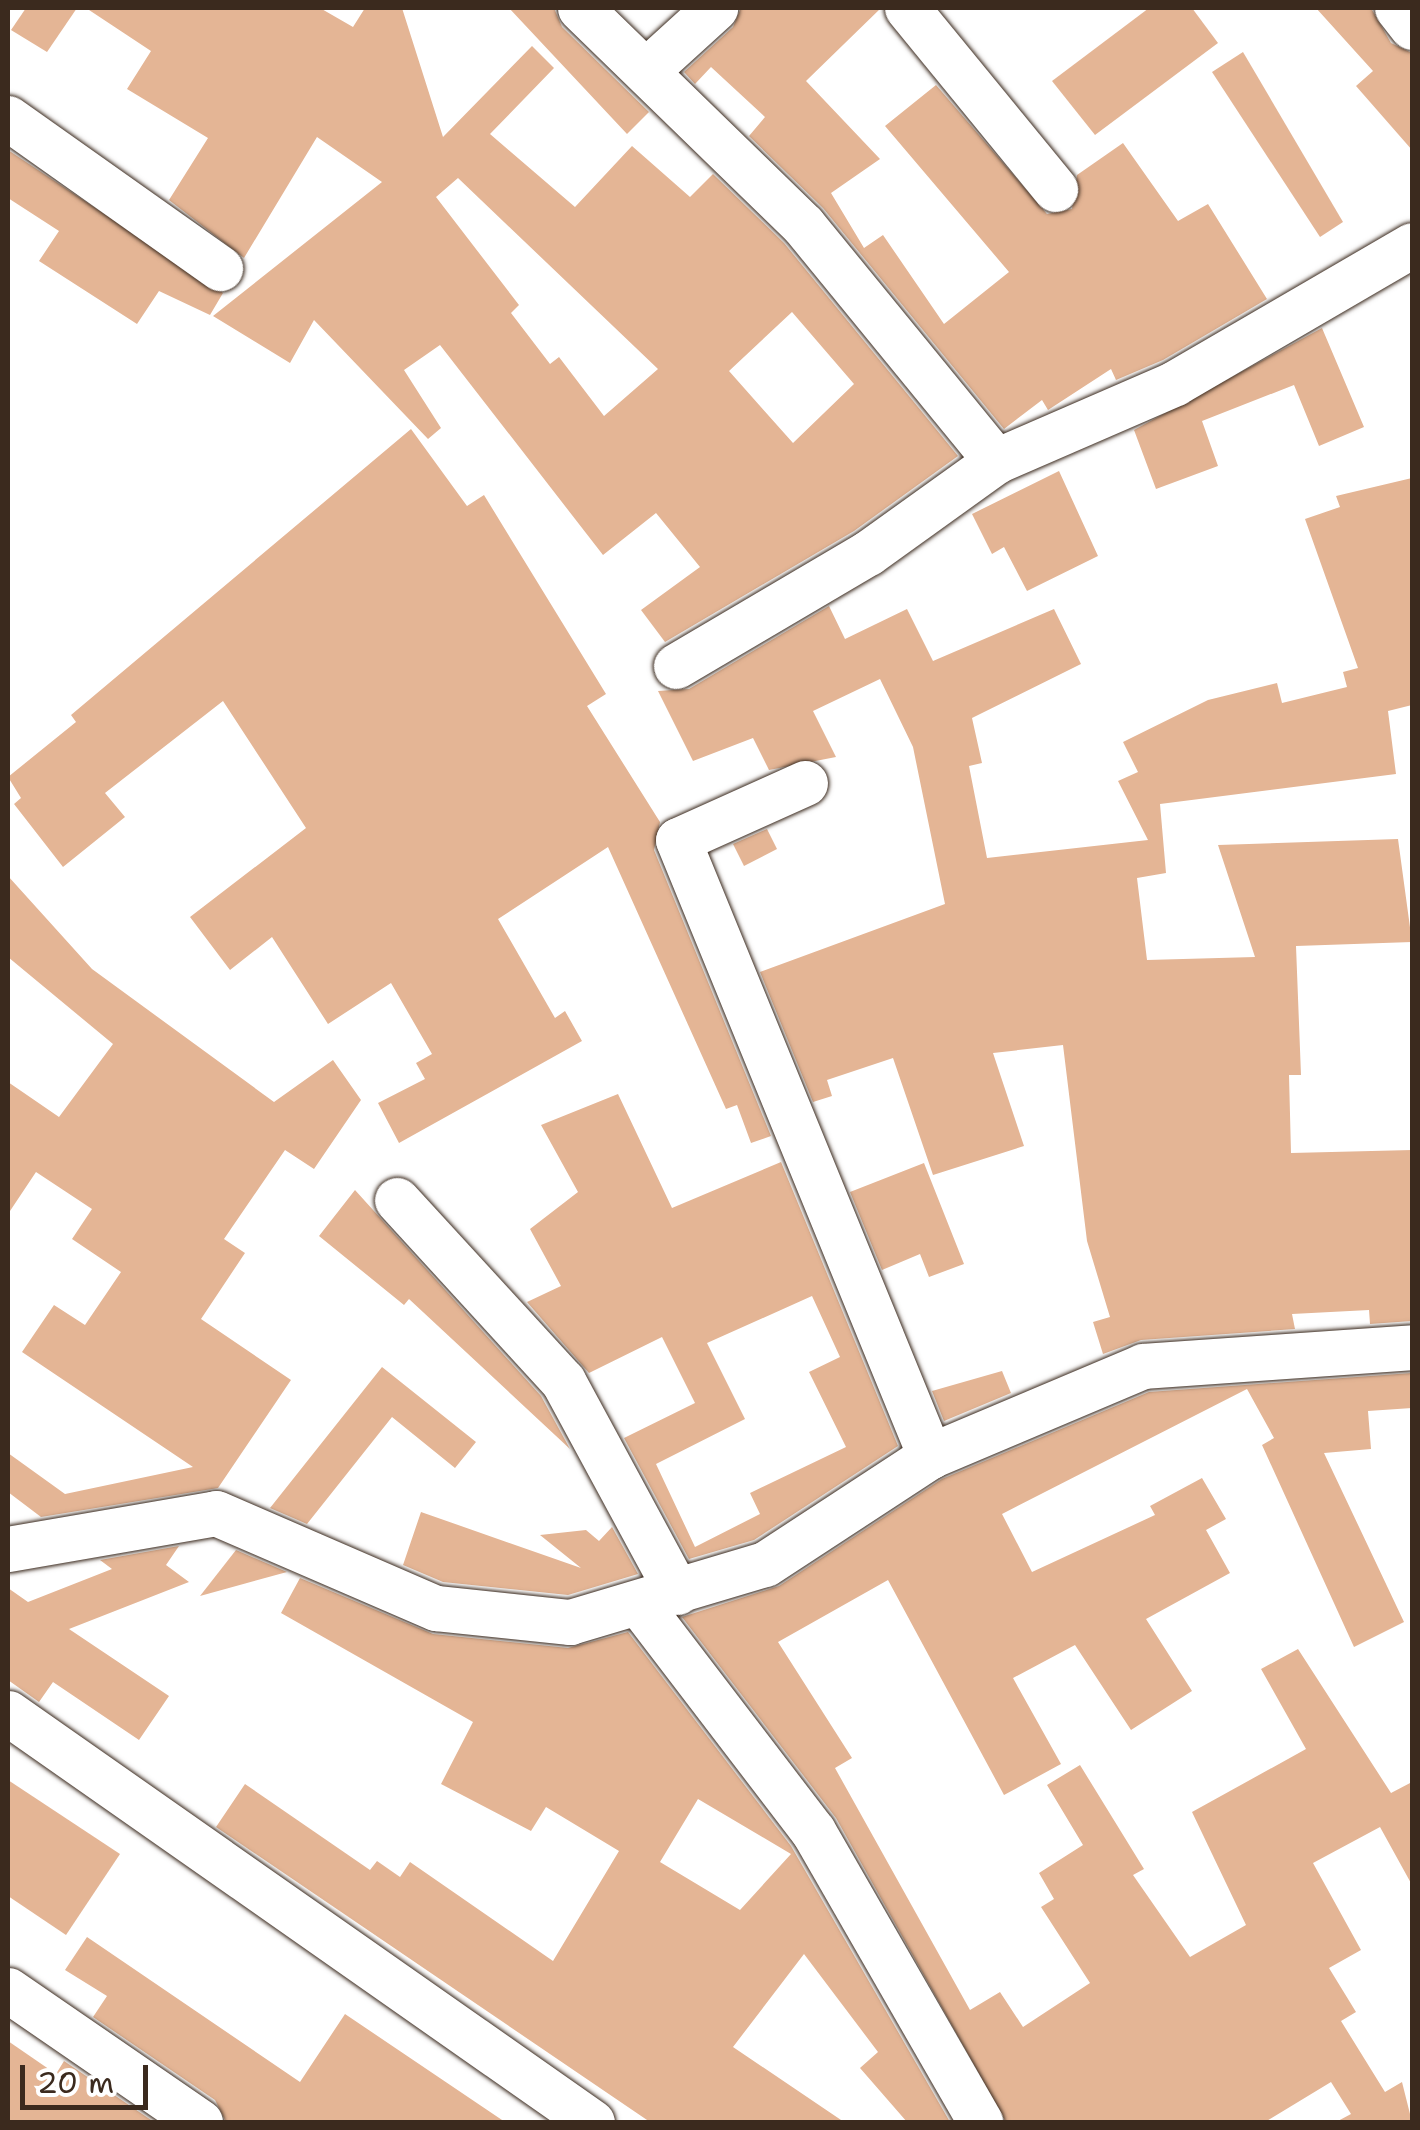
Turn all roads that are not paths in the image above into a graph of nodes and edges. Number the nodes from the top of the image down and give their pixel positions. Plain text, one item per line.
1 (580, 8) edge
2 (715, 8) edge
3 (906, 8) edge
4 (1397, 8) edge
5 (1412, 27) edge
6 (648, 69) junction
7 (8, 118) edge
8 (1055, 189) dead end
9 (1412, 245) edge
10 (220, 268) dead end
11 (996, 461) junction
12 (676, 666) dead end
13 (805, 782) dead end
14 (398, 1200) dead end
15 (1412, 1347) edge
16 (930, 1456) junction
17 (8, 1548) edge
18 (659, 1598) junction
19 (8, 1713) edge
20 (8, 1990) edge
21 (200, 2122) edge
22 (592, 2122) edge
23 (980, 2122) edge

1 - 6 street
2 - 6 street
3 - 8 street
4 - 5 street
6 - 11 street
7 - 10 street
9 - 11 street
11 - 12 street
13 - 16 street
14 - 18 street
15 - 16 street
16 - 18 street
17 - 18 street
18 - 23 street
19 - 22 street
20 - 21 street

